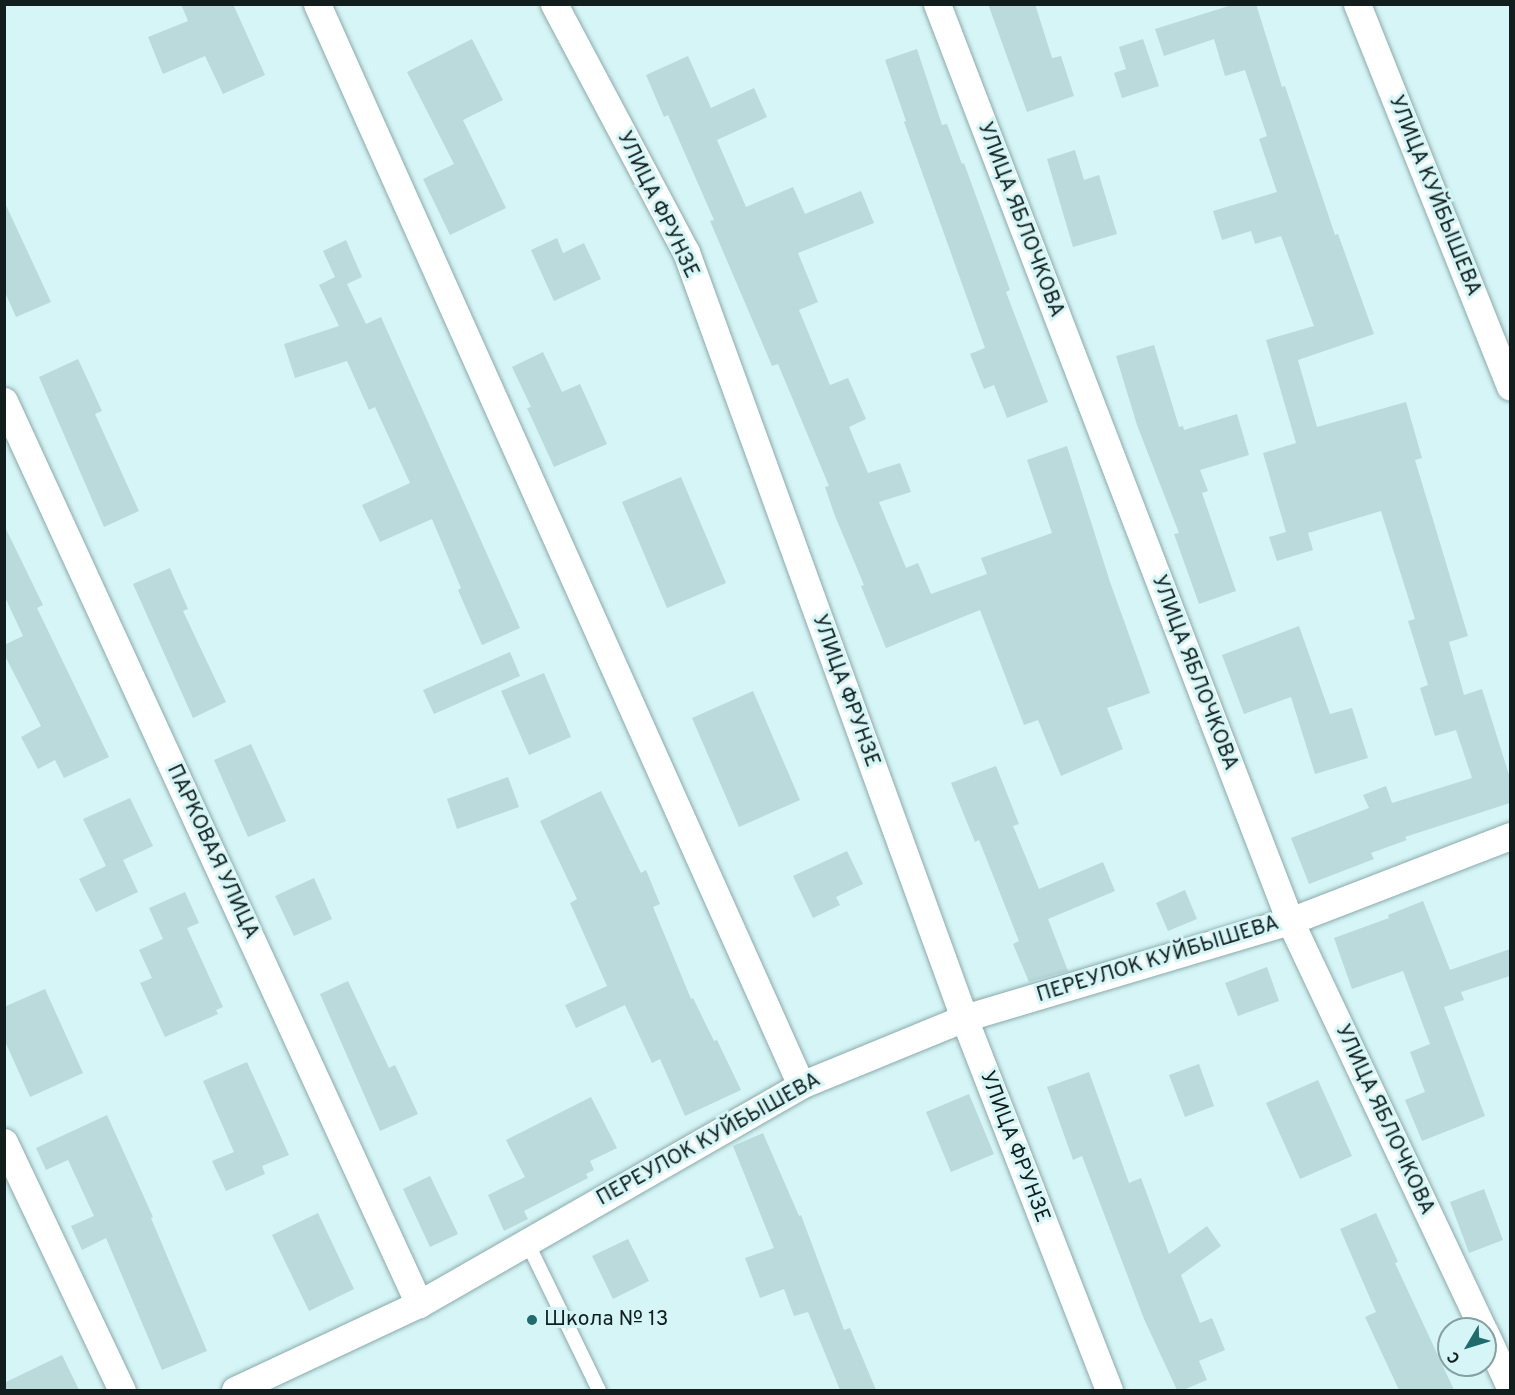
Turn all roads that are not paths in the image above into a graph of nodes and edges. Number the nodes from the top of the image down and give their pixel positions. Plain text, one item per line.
1 (317, 4) edge
2 (554, 4) edge
3 (937, 4) edge
4 (1357, 4) edge
5 (1510, 387) edge
6 (4, 401) edge
7 (1510, 836) edge
8 (1290, 921) junction
9 (964, 1018) junction
10 (801, 1085) junction
11 (4, 1142) edge
12 (527, 1242) junction
13 (419, 1304) junction
14 (1477, 1317) edge
15 (1497, 1359) edge
16 (1510, 1387) edge
17 (122, 1390) edge
18 (235, 1390) edge
19 (599, 1390) edge
20 (1109, 1390) edge

1 - 10 street
2 - 9 street, УЛИЦА ФРУНЗЕ
3 - 8 street, УЛИЦА ЯБЛОЧКОВА
4 - 5 street, УЛИЦА КУЙБЫШЕВА
6 - 13 street, ПАРКОВАЯ УЛИЦА
7 - 8 street, ПЕРЕУЛОК КУЙБЫШЕВА
8 - 9 street, ПЕРЕУЛОК КУЙБЫШЕВА
8 - 14 street, УЛИЦА ЯБЛОЧКОВА
9 - 10 street, ПЕРЕУЛОК КУЙБЫШЕВА
9 - 20 street, УЛИЦА ФРУНЗЕ
10 - 12 street, ПЕРЕУЛОК КУЙБЫШЕВА
11 - 17 street
12 - 13 street, ПЕРЕУЛОК КУЙБЫШЕВА
12 - 19 lane
13 - 18 street, ПЕРЕУЛОК КУЙБЫШЕВА
15 - 16 street

